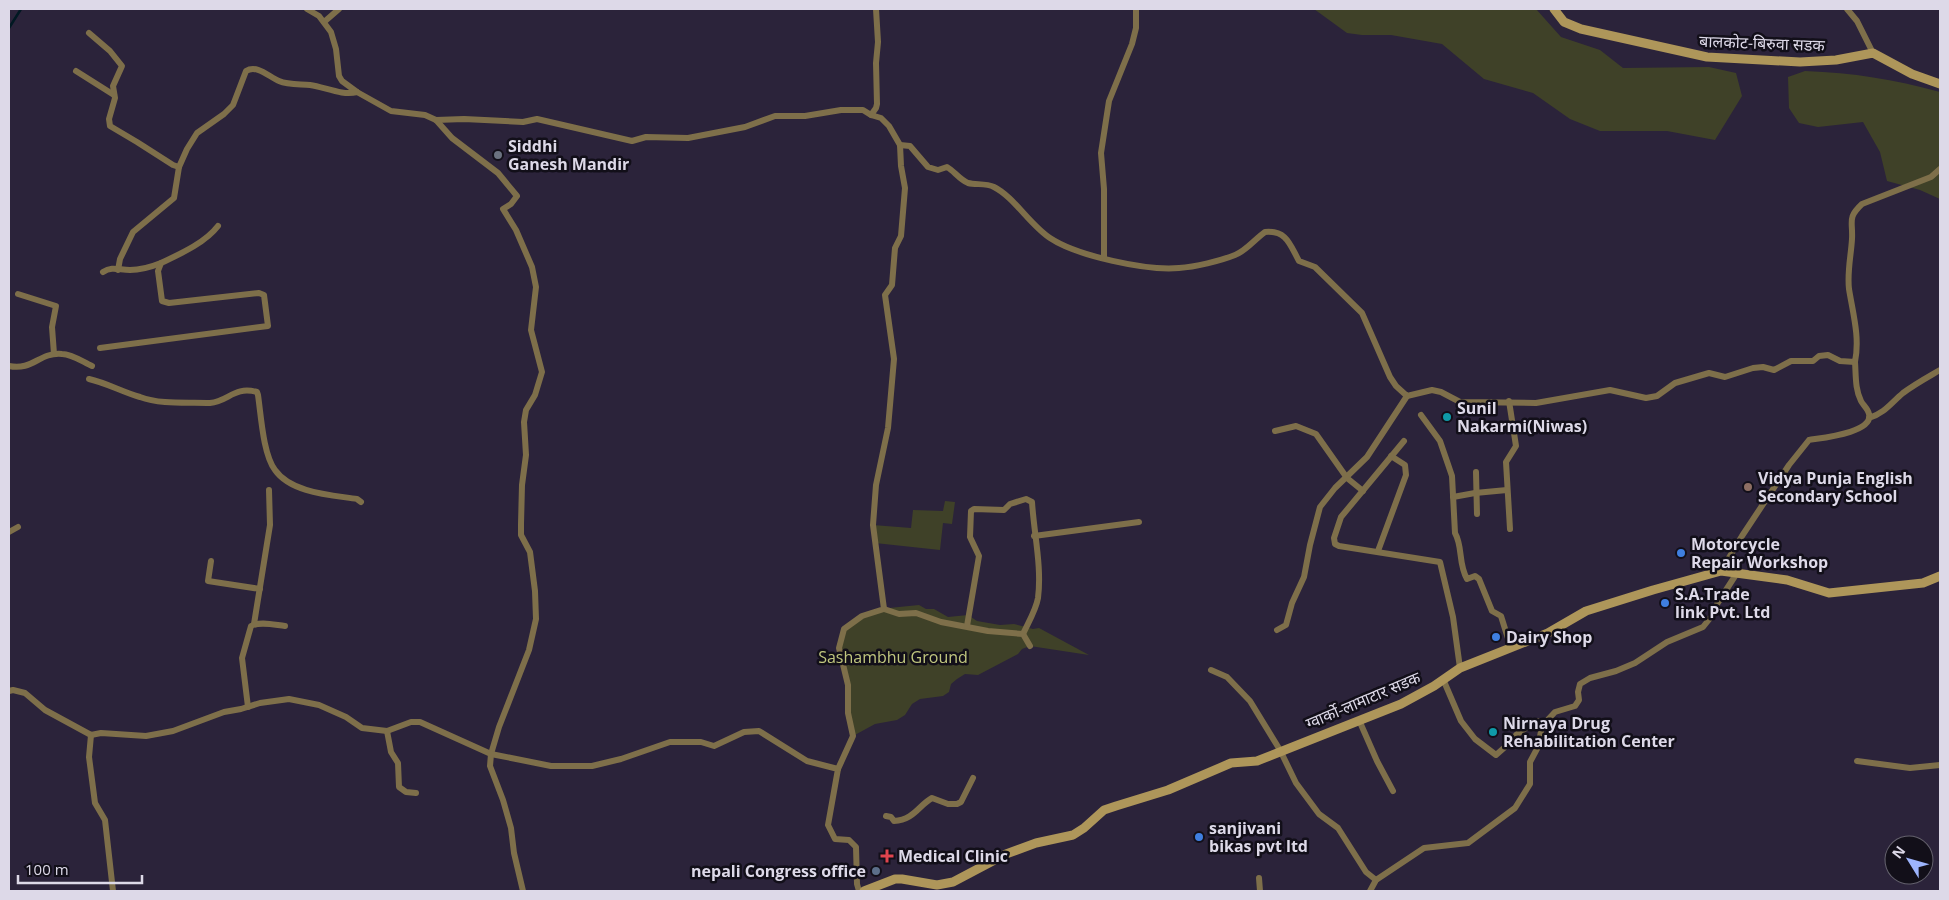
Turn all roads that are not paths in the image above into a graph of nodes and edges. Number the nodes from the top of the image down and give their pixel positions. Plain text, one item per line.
1 (307, 9) edge
2 (340, 9) edge
3 (876, 9) edge
4 (1136, 9) edge
5 (1554, 9) edge
6 (1847, 9) edge
7 (324, 22) junction
8 (89, 33) dead end
9 (1873, 53) junction
10 (76, 71) dead end
11 (1940, 84) edge
12 (357, 92) junction
13 (114, 95) junction
14 (871, 115) junction
15 (436, 120) junction
16 (900, 145) junction
17 (180, 167) junction
18 (1940, 169) edge
19 (218, 226) dead end
20 (1104, 257) junction
21 (161, 263) junction
22 (118, 270) junction
23 (103, 272) dead end
24 (18, 294) dead end
25 (100, 348) dead end
26 (54, 354) junction
27 (1855, 362) junction
28 (9, 366) edge
29 (92, 366) dead end
30 (1940, 370) edge
31 (88, 379) dead end
32 (1407, 396) junction
33 (1509, 401) junction
34 (1421, 414) dead end
35 (1869, 418) junction
36 (1275, 431) dead end
37 (1404, 441) dead end
38 (1391, 456) junction
39 (1476, 472) dead end
40 (1347, 478) junction
41 (269, 490) dead end
42 (1507, 490) junction
43 (1363, 491) junction
44 (1476, 493) junction
45 (1453, 497) junction
46 (361, 502) dead end
47 (1477, 514) dead end
48 (1139, 522) dead end
49 (18, 527) dead end
50 (1510, 528) dead end
51 (9, 532) edge
52 (1034, 536) junction
53 (1378, 551) junction
54 (211, 561) dead end
55 (1721, 571) junction
56 (1737, 573) junction
57 (1940, 576) edge
58 (260, 588) junction
59 (884, 609) junction
60 (254, 624) junction
61 (286, 626) dead end
62 (968, 626) junction
63 (1277, 630) dead end
64 (1023, 634) junction
65 (1030, 646) dead end
66 (1510, 648) junction
67 (1460, 668) junction
68 (1211, 670) dead end
69 (1443, 679) junction
70 (9, 691) edge
71 (248, 707) junction
72 (1360, 720) junction
73 (1545, 723) junction
74 (387, 731) junction
75 (91, 735) junction
76 (1280, 750) junction
77 (490, 754) junction
78 (1857, 761) dead end
79 (1940, 765) edge
80 (838, 769) junction
81 (973, 778) dead end
82 (1393, 791) dead end
83 (416, 792) dead end
84 (886, 816) dead end
85 (1259, 878) dead end
86 (1376, 880) junction
87 (113, 891) edge
88 (523, 891) edge
89 (859, 891) edge
90 (864, 891) edge
91 (1260, 891) edge
92 (1370, 891) edge

1 - 7 street
2 - 7 street
3 - 14 street
4 - 20 street
5 - 9 main road, बालकोट-बिरुवा सडक
6 - 9 street
7 - 12 street
8 - 13 street
9 - 11 main road
10 - 13 street
12 - 15 street
12 - 17 street
13 - 17 street
14 - 15 street
14 - 16 street
15 - 77 street
16 - 20 street
16 - 59 street
17 - 22 street
18 - 27 street
19 - 21 street
20 - 32 street
21 - 22 street
21 - 25 street
22 - 23 street
24 - 26 street
26 - 28 street
26 - 29 street
27 - 33 street
27 - 35 street
30 - 35 street
31 - 46 street
32 - 33 street
32 - 40 street
33 - 42 street
34 - 45 street
35 - 55 street
36 - 40 street
37 - 38 street
38 - 43 street
38 - 53 street
39 - 44 street
40 - 43 street
40 - 63 street
41 - 58 street
42 - 44 street
42 - 50 street
43 - 53 street
44 - 45 street
44 - 47 street
45 - 66 street
48 - 52 street
49 - 51 street
52 - 62 street
52 - 64 street
53 - 67 street
54 - 58 street
55 - 56 main road, ग्वार्को-लामाटार सडक
55 - 66 main road, ग्वार्को-लामाटार सडक
56 - 57 main road, ग्वार्को-लामाटार सडक
56 - 73 street
58 - 60 street
59 - 62 street
59 - 80 street
60 - 61 street
60 - 71 street
62 - 64 street
64 - 65 street
66 - 67 main road, ग्वार्को-लामाटार सडक
67 - 69 main road, ग्वार्को-लामाटार सडक
68 - 76 street
69 - 72 main road, ग्वार्को-लामाटार सडक
69 - 73 street
70 - 75 street
71 - 74 street
71 - 75 street
72 - 76 main road, ग्वार्को-लामाटार सडक
72 - 82 street
73 - 86 street
74 - 77 street
74 - 83 street
75 - 87 street
76 - 86 street
76 - 90 main road, ग्वार्को-लामाटार सडक
77 - 80 street
77 - 88 street
78 - 79 street
80 - 89 street
81 - 84 street
85 - 91 street
86 - 92 street

